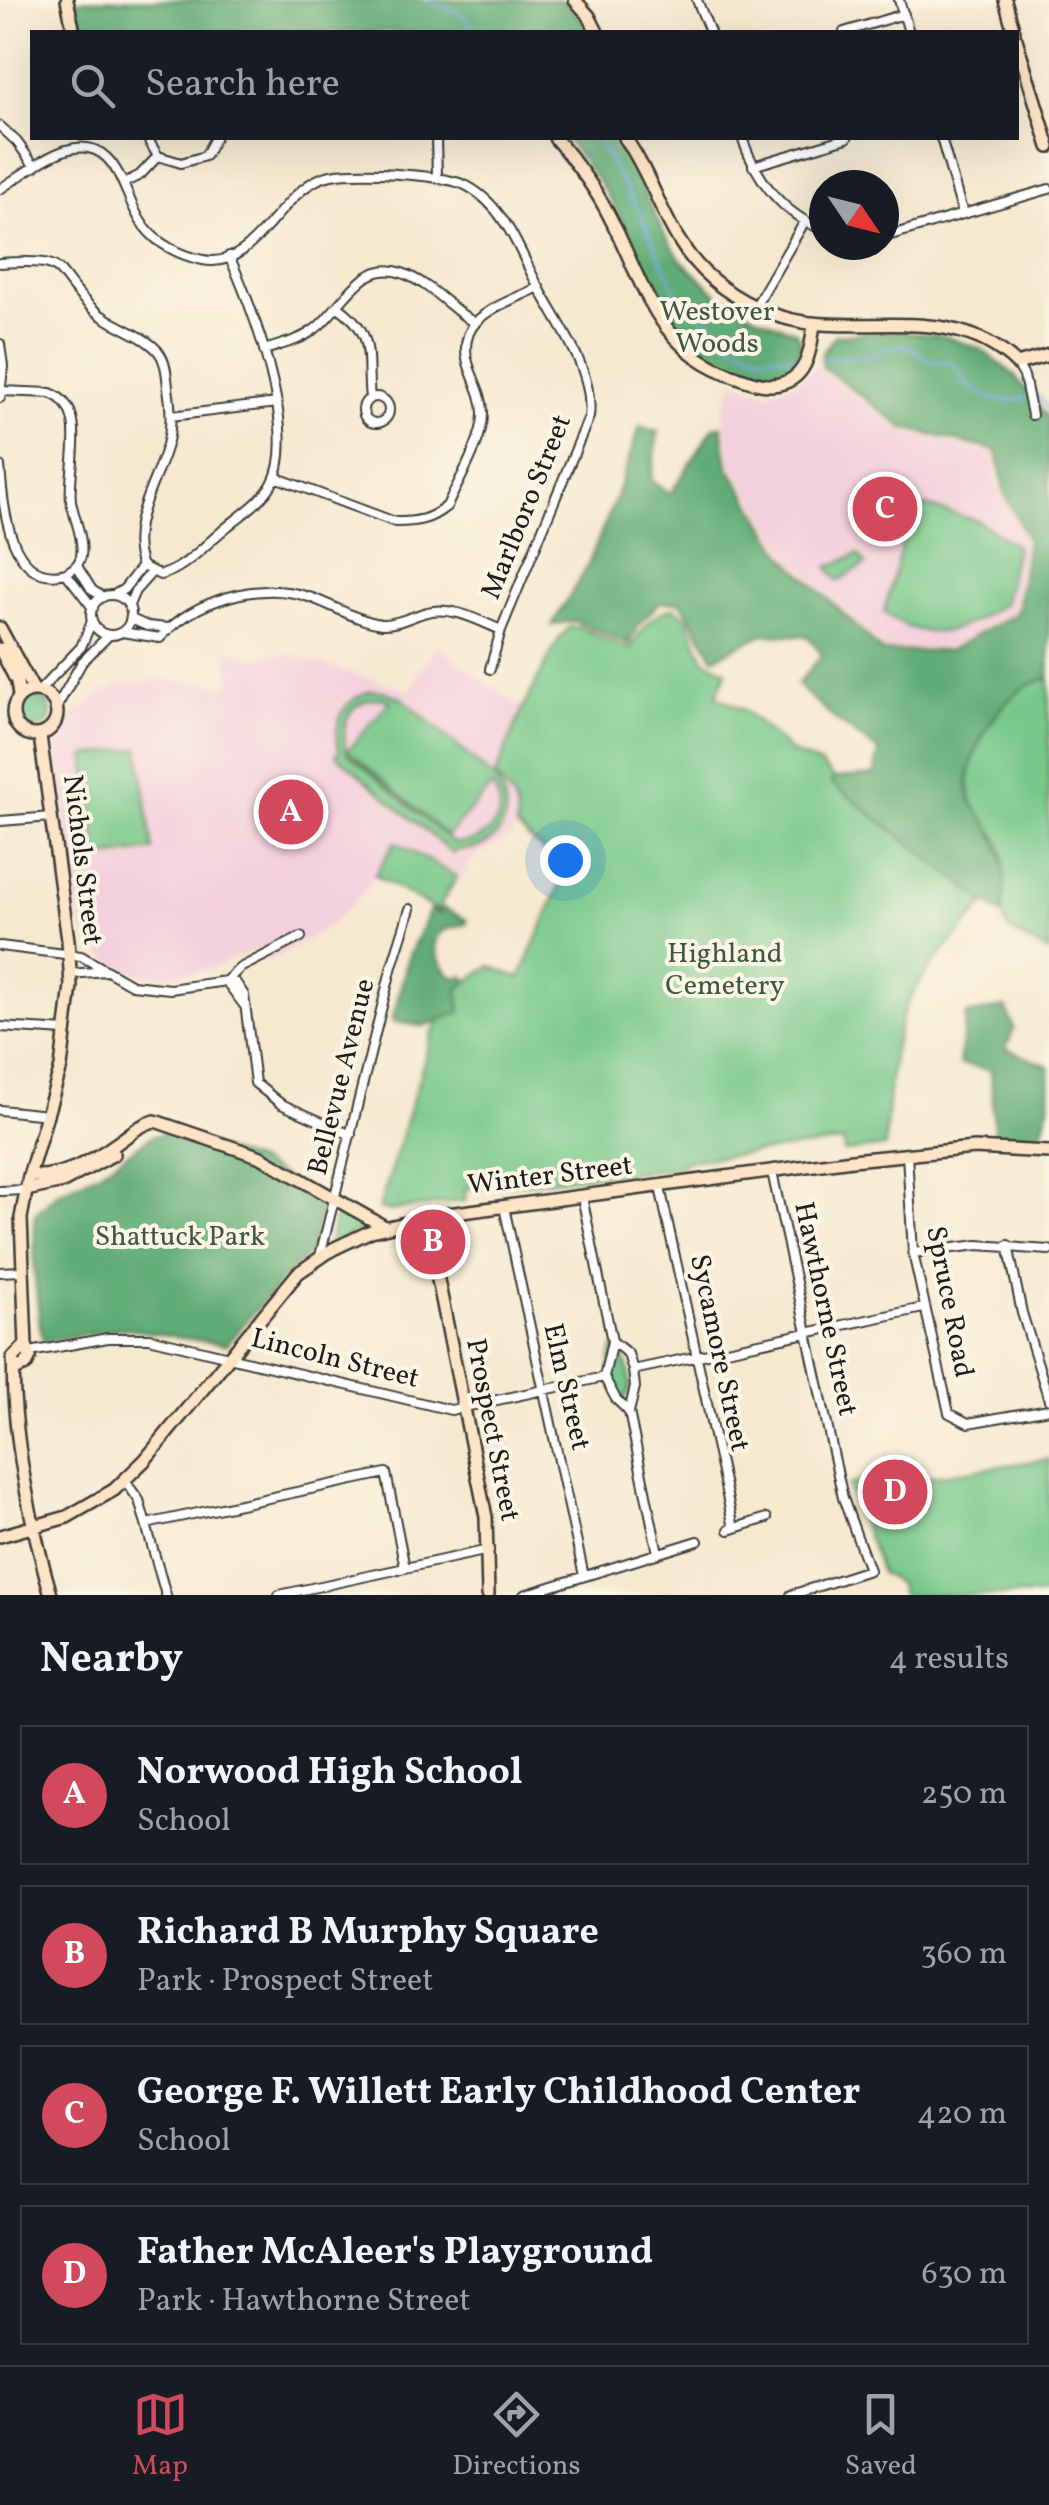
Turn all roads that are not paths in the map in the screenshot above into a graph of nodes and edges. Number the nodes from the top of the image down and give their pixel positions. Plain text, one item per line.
1 (67, 0) edge
2 (575, 0) edge
3 (697, 0) edge
4 (899, 0) edge
5 (1005, 0) edge
6 (904, 14) junction
7 (74, 30) edge
8 (595, 30) edge
9 (709, 30) edge
10 (851, 30) edge
11 (909, 30) edge
12 (1014, 30) edge
13 (1019, 46) edge
14 (0, 126) edge
15 (148, 140) edge
16 (214, 140) edge
17 (436, 140) edge
18 (556, 140) edge
19 (625, 140) edge
20 (743, 140) edge
21 (840, 140) edge
22 (942, 140) edge
23 (1049, 147) edge
24 (158, 156) junction
25 (754, 166) junction
26 (35, 167) junction
27 (437, 178) junction
28 (124, 183) junction
29 (0, 189) edge
30 (1049, 189) edge
31 (963, 214) junction
32 (804, 221) junction
33 (809, 223) edge
34 (899, 233) edge
35 (229, 256) junction
36 (0, 263) edge
37 (539, 287) junction
38 (337, 306) junction
39 (756, 307) junction
40 (473, 322) junction
41 (814, 323) junction
42 (0, 344) edge
43 (264, 350) junction
44 (1049, 354) edge
45 (1017, 364) junction
46 (0, 394) edge
47 (370, 398) dead end
48 (277, 403) junction
49 (1031, 411) dead end
50 (171, 416) junction
51 (0, 466) edge
52 (276, 477) junction
53 (77, 566) junction
54 (146, 570) junction
55 (66, 573) junction
56 (114, 595) junction
57 (102, 597) junction
58 (128, 605) junction
59 (93, 608) junction
60 (131, 618) junction
61 (92, 621) junction
62 (0, 628) edge
63 (168, 628) junction
64 (500, 630) junction
65 (122, 632) junction
66 (109, 635) junction
67 (0, 649) edge
68 (490, 669) dead end
69 (36, 690) junction
70 (20, 696) junction
71 (55, 710) junction
72 (7, 714) edge
73 (40, 736) junction
74 (52, 817) junction
75 (0, 821) edge
76 (410, 908) dead end
77 (301, 937) dead end
78 (0, 946) edge
79 (68, 953) junction
80 (106, 971) junction
81 (70, 974) junction
82 (226, 980) junction
83 (0, 1028) edge
84 (66, 1031) junction
85 (0, 1110) edge
86 (48, 1115) junction
87 (351, 1135) junction
88 (121, 1144) junction
89 (1049, 1152) edge
90 (907, 1154) junction
91 (772, 1172) junction
92 (29, 1176) junction
93 (660, 1187) junction
94 (26, 1190) junction
95 (0, 1191) edge
96 (582, 1197) junction
97 (336, 1198) junction
98 (504, 1207) junction
99 (457, 1213) junction
100 (412, 1221) junction
101 (385, 1227) junction
102 (1008, 1245) junction
103 (1049, 1250) edge
104 (913, 1253) junction
105 (320, 1256) junction
106 (22, 1271) junction
107 (0, 1272) edge
108 (437, 1276) junction
109 (923, 1308) junction
110 (806, 1334) junction
111 (612, 1341) junction
112 (28, 1349) junction
113 (230, 1356) junction
114 (698, 1357) junction
115 (10, 1364) edge
116 (633, 1370) junction
117 (604, 1376) junction
118 (542, 1391) junction
119 (1049, 1400) edge
120 (464, 1409) junction
121 (1049, 1409) edge
122 (628, 1412) junction
123 (125, 1481) junction
124 (767, 1518) dead end
125 (146, 1524) junction
126 (34, 1528) junction
127 (0, 1536) edge
128 (698, 1541) dead end
129 (489, 1550) junction
130 (658, 1553) junction
131 (406, 1568) junction
132 (584, 1576) junction
133 (51, 1595) edge
134 (166, 1595) edge
135 (279, 1595) edge
136 (488, 1595) edge
137 (524, 1595) edge
138 (792, 1595) edge

1 - 7 street
2 - 8 street
3 - 9 street
4 - 6 street
5 - 12 street
6 - 10 street
6 - 11 street
13 - 23 street
14 - 26 street
15 - 24 street
16 - 24 street
17 - 27 street
18 - 41 street
19 - 39 street
20 - 25 street
21 - 25 street
22 - 31 street
24 - 28 street
25 - 32 street
26 - 28 street
26 - 29 street
27 - 35 street, Marlboro Street
27 - 37 street, Marlboro Street
28 - 35 street
30 - 31 street
31 - 34 street
32 - 33 street
32 - 39 street
35 - 43 street
36 - 50 street
37 - 40 street
37 - 64 street, Marlboro Street
38 - 40 street
38 - 43 street
38 - 47 street
39 - 41 street
40 - 52 street
41 - 45 street
42 - 46 street
43 - 48 street
44 - 45 street
45 - 49 street
46 - 53 street
48 - 50 street
48 - 52 street
50 - 54 street
51 - 55 street
52 - 54 street
53 - 55 street
53 - 57 street
54 - 56 street
54 - 58 street
55 - 59 street
56 - 57 street
56 - 58 street
57 - 59 street
58 - 60 street
59 - 61 street
60 - 63 street
60 - 65 street
61 - 66 street
61 - 69 street
62 - 69 street
63 - 64 street
63 - 65 street
64 - 68 street, Marlboro Street
65 - 66 street
66 - 71 street
67 - 70 street
69 - 70 street
69 - 71 street
70 - 72 street
71 - 73 street
72 - 73 street
73 - 74 street, Nichols Street
74 - 75 street
74 - 79 street, Nichols Street
76 - 87 street, Bellevue Avenue
77 - 82 street
78 - 79 street
79 - 80 street
79 - 81 street, Nichols Street
80 - 81 street
80 - 82 street
81 - 84 street, Nichols Street
82 - 87 street
83 - 84 street
84 - 86 street, Nichols Street
85 - 86 street
86 - 92 street, Nichols Street
87 - 97 street, Bellevue Avenue
88 - 92 street
88 - 94 street
88 - 97 street
89 - 90 street, Winter Street
90 - 91 street, Winter Street
90 - 104 street, Spruce Road
91 - 93 street, Winter Street
91 - 110 street, Hawthorne Street
92 - 94 street, Nichols Street
93 - 96 street, Winter Street
93 - 114 street, Sycamore Street
94 - 95 street
94 - 106 street, Nichols Street
96 - 98 street, Winter Street
96 - 111 street
97 - 101 street
97 - 105 street, Bellevue Avenue
98 - 99 street, Winter Street
98 - 118 street, Elm Street
99 - 100 street, Winter Street
99 - 108 street, Prospect Street
100 - 101 street, Winter Street
100 - 108 street, Prospect Street
101 - 105 street, Winter Street
102 - 103 street
102 - 104 street
102 - 119 street
104 - 109 street, Spruce Road
105 - 113 street, Winter Street
106 - 107 street
106 - 112 street, Nichols Street
108 - 120 street, Prospect Street
109 - 110 street
109 - 121 street, Spruce Road
110 - 114 street
110 - 138 street, Hawthorne Street
111 - 116 street
111 - 117 street
112 - 113 street, Lincoln Street
112 - 115 street
113 - 120 street, Lincoln Street
113 - 123 street, Winter Street
114 - 116 street
114 - 124 street, Sycamore Street
115 - 126 street
116 - 122 street
117 - 118 street, Lincoln Street
117 - 122 street
118 - 120 street, Lincoln Street
118 - 132 street, Elm Street
120 - 129 street, Prospect Street
122 - 130 street
123 - 125 street
123 - 126 street, Winter Street
125 - 131 street
125 - 134 street
126 - 127 street, Winter Street
126 - 133 street
128 - 130 street
129 - 131 street
129 - 136 street, Prospect Street
130 - 132 street
131 - 135 street
132 - 137 street

